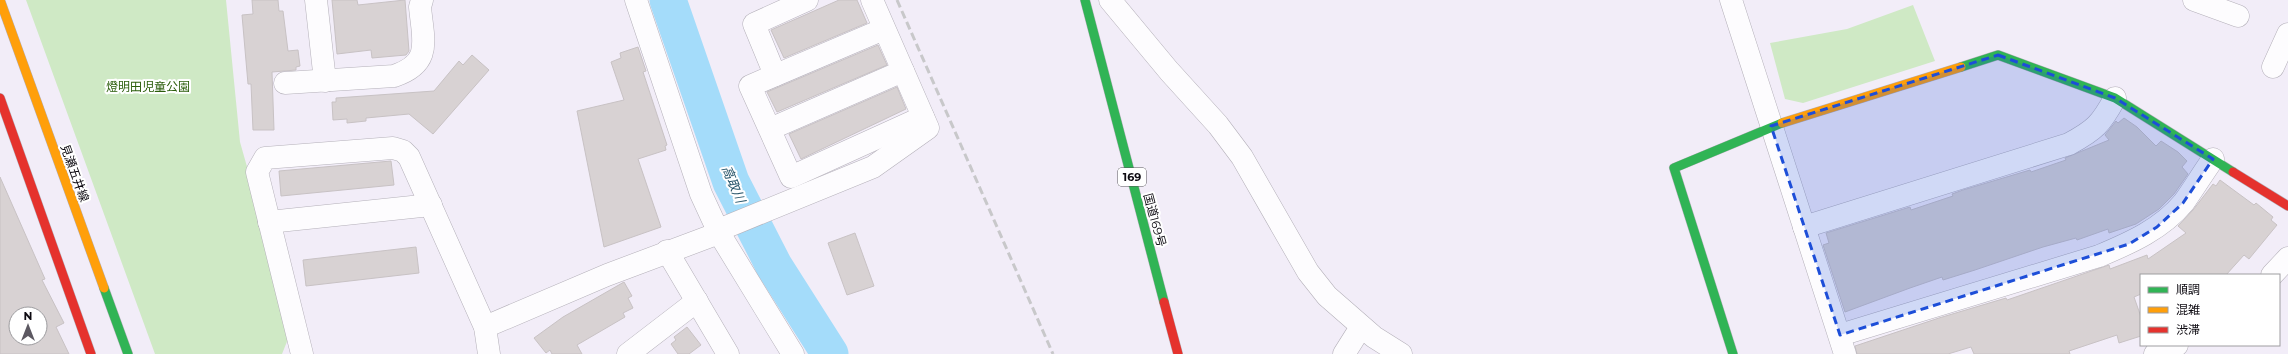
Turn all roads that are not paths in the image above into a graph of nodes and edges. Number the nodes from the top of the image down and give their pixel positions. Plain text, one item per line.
1 (0, 0) edge
2 (316, 0) edge
3 (422, 0) edge
4 (636, 0) edge
5 (807, 0) edge
6 (872, 0) edge
7 (1085, 0) edge
8 (1110, 0) edge
9 (1731, 0) edge
10 (2194, 0) edge
11 (775, 6) edge
12 (2238, 16) dead end
13 (884, 29) junction
14 (2288, 34) edge
15 (2273, 67) dead end
16 (903, 71) junction
17 (775, 75) junction
18 (325, 81) junction
19 (285, 84) dead end
20 (0, 98) edge
21 (2116, 98) junction
22 (923, 116) junction
23 (5, 125) edge
24 (1771, 126) junction
25 (770, 129) junction
26 (2213, 159) junction
27 (430, 205) junction
28 (2288, 206) edge
29 (269, 222) junction
30 (1804, 227) junction
31 (723, 230) junction
32 (668, 251) junction
33 (2288, 258) edge
34 (2273, 274) edge
35 (697, 301) junction
36 (1361, 326) junction
37 (1843, 345) edge
38 (485, 346) edge
39 (2175, 346) edge
40 (91, 354) edge
41 (128, 354) edge
42 (302, 354) edge
43 (628, 354) edge
44 (728, 354) edge
45 (793, 354) edge
46 (1178, 354) edge
47 (1344, 354) edge
48 (1401, 354) edge
49 (1733, 354) edge
50 (2155, 354) edge

1 - 41 main road, 見瀬五井線
2 - 18 street
3 - 18 street
4 - 31 street
5 - 11 street
6 - 13 street
7 - 46 main road, 国道169号 / 169
8 - 36 street
9 - 24 street
10 - 12 street
11 - 17 street
13 - 16 street
13 - 17 street
14 - 15 street
16 - 22 street
16 - 25 street
17 - 25 street
18 - 19 street
20 - 23 main road
21 - 24 main road
21 - 26 main road
21 - 30 street
22 - 25 street
22 - 31 street
23 - 40 main road
24 - 30 street
24 - 49 main road
26 - 28 main road
26 - 37 street
27 - 29 street
27 - 29 street
27 - 38 street
29 - 42 street
30 - 37 street
31 - 32 street
31 - 45 street
32 - 35 street
32 - 38 street
33 - 34 street
35 - 43 street
35 - 44 street
36 - 47 street
36 - 48 street
39 - 50 street

